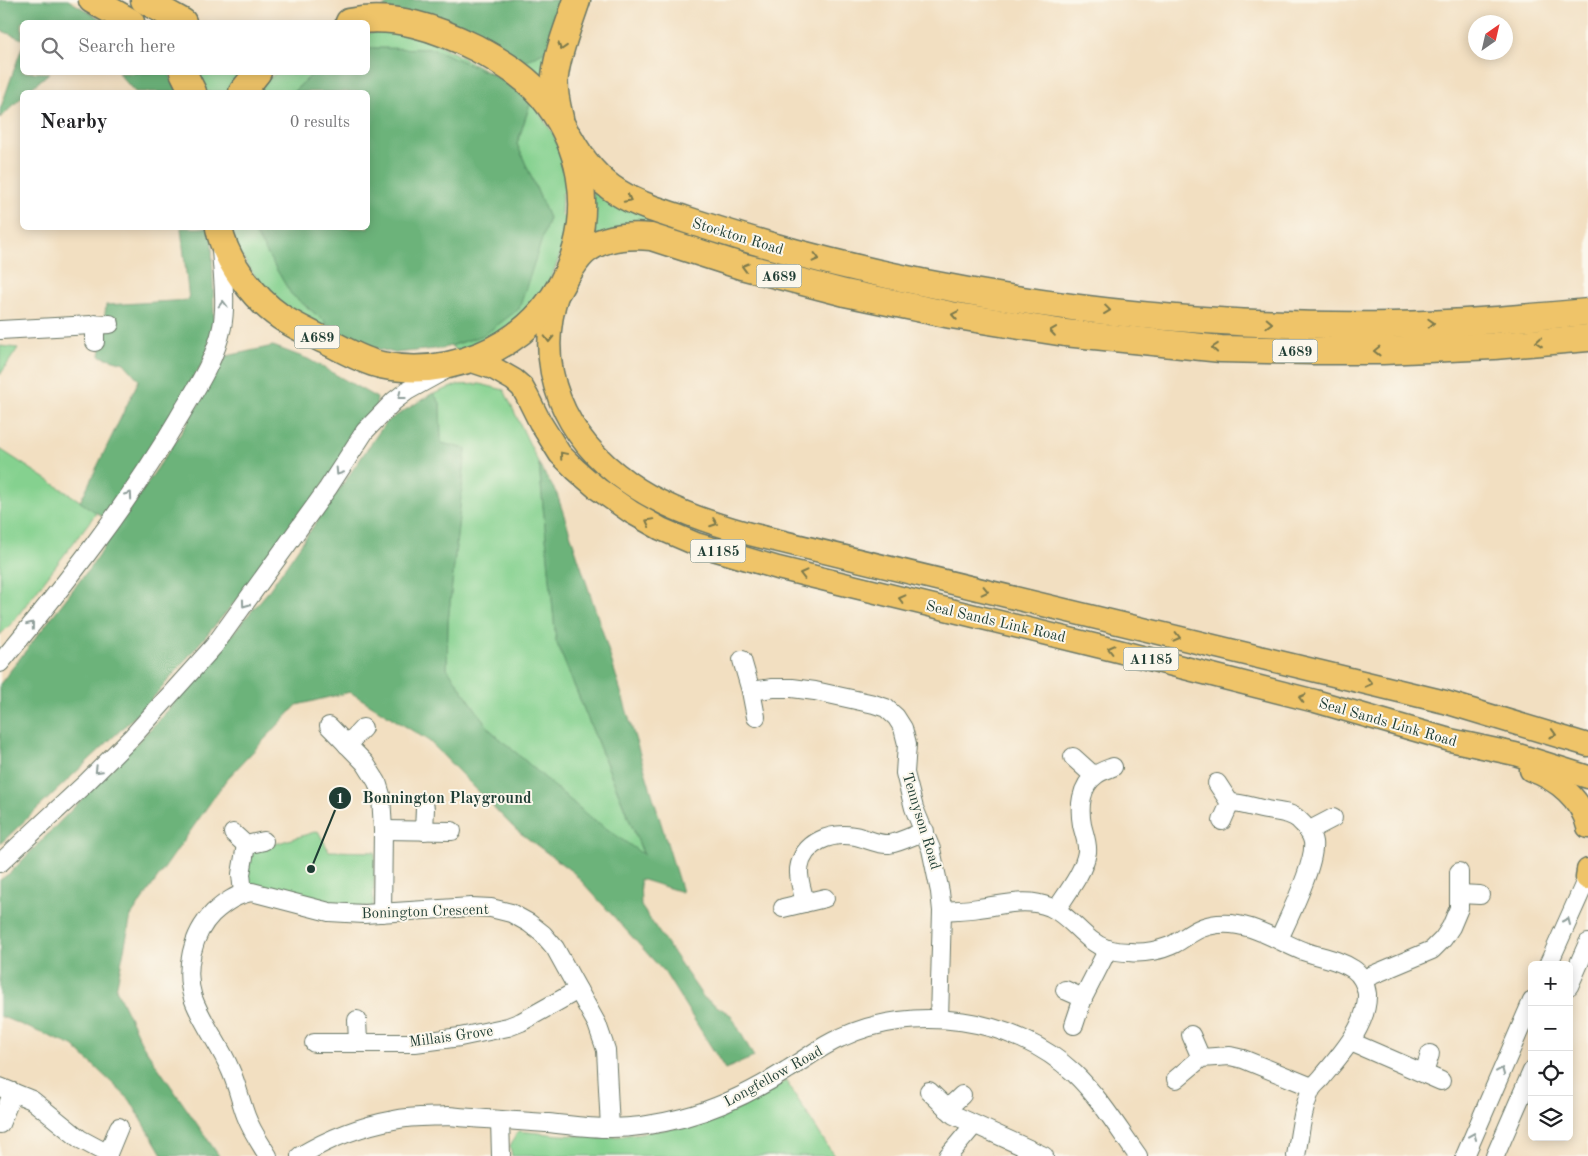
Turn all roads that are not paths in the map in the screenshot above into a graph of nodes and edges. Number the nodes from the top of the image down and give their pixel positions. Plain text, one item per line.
1 (92, 0) edge
2 (144, 0) edge
3 (577, 0) edge
4 (127, 20) edge
5 (179, 20) edge
6 (370, 20) edge
7 (184, 75) edge
8 (256, 75) edge
9 (192, 90) edge
10 (244, 90) edge
11 (565, 131) junction
12 (219, 230) edge
13 (563, 281) junction
14 (1024, 300) junction
15 (1588, 312) edge
16 (1011, 325) junction
17 (0, 330) edge
18 (1588, 338) edge
19 (95, 342) dead end
20 (464, 362) junction
21 (742, 660) dead end
22 (0, 664) edge
23 (751, 691) junction
24 (756, 717) dead end
25 (329, 726) dead end
26 (363, 728) dead end
27 (1450, 740) junction
28 (347, 744) junction
29 (1588, 746) edge
30 (1073, 757) dead end
31 (1114, 767) dead end
32 (1094, 776) junction
33 (1588, 777) edge
34 (1217, 783) dead end
35 (1230, 803) junction
36 (425, 808) dead end
37 (1333, 818) dead end
38 (1222, 821) dead end
39 (1588, 826) edge
40 (382, 830) junction
41 (424, 831) junction
42 (452, 831) dead end
43 (925, 831) junction
44 (1308, 831) junction
45 (264, 841) dead end
46 (0, 863) edge
47 (1459, 872) dead end
48 (1588, 875) edge
49 (243, 893) junction
50 (1459, 894) junction
51 (1480, 895) dead end
52 (825, 898) dead end
53 (805, 903) junction
54 (783, 908) dead end
55 (1056, 910) junction
56 (942, 911) junction
57 (382, 913) junction
58 (1279, 939) junction
59 (1588, 944) edge
60 (1108, 949) junction
61 (1550, 961) edge
62 (1573, 977) edge
63 (1363, 979) junction
64 (578, 990) junction
65 (1065, 990) dead end
66 (1084, 998) junction
67 (1530, 1006) edge
68 (939, 1019) junction
69 (357, 1020) dead end
70 (1074, 1025) dead end
71 (1191, 1035) dead end
72 (358, 1042) junction
73 (1352, 1042) junction
74 (314, 1043) dead end
75 (1430, 1054) dead end
76 (1201, 1058) junction
77 (1424, 1073) junction
78 (1176, 1079) dead end
79 (1528, 1080) edge
80 (1441, 1082) dead end
81 (1312, 1088) junction
82 (7, 1090) edge
83 (929, 1091) dead end
84 (962, 1095) dead end
85 (947, 1109) junction
86 (500, 1120) junction
87 (0, 1124) edge
88 (974, 1125) junction
89 (119, 1128) dead end
90 (610, 1128) junction
91 (943, 1152) edge
92 (107, 1155) edge
93 (1134, 1155) edge
94 (268, 1156) edge
95 (300, 1156) edge
96 (501, 1156) edge
97 (1044, 1156) edge
98 (1296, 1156) edge
99 (1465, 1156) edge
100 (1495, 1156) edge

1 - 4 highway
2 - 5 highway
3 -> 11 highway, A689
6 - 11 highway, A689
7 - 9 highway
8 - 10 highway
11 - 13 highway, A689
11 -> 14 highway, Stockton Road / A689
12 - 20 highway, A689
22 -> 12 street
16 -> 13 highway, Stockton Road / A689
13 - 20 highway, A689
13 -> 29 main road, Seal Sands Link Road / A1185
14 -> 15 highway, A689
14 - 16 highway
18 -> 16 highway, A689
17 - 19 street
27 -> 20 main road, Seal Sands Link Road / A1185
20 -> 46 street
21 - 23 street
23 - 24 street
23 - 43 street, Tennyson Road
25 - 28 street
26 - 28 street
27 - 33 main road, Seal Sands Link Road / A1185
27 - 39 main road, A1185
28 - 40 street
30 - 32 street
31 - 32 street
32 - 55 street
34 - 35 street
35 - 38 street
35 - 44 street
36 - 41 street
37 - 44 street
40 - 41 street
40 - 57 street
41 - 42 street
43 - 53 street
43 - 56 street, Tennyson Road
44 - 58 street
45 - 49 street
47 - 50 street
61 -> 48 street
49 - 57 street, Bonington Crescent
49 - 94 street
50 - 51 street
50 - 63 street
52 - 53 street
53 - 54 street
55 - 56 street
55 - 60 street
56 - 68 street, Tennyson Road
57 - 64 street, Bonington Crescent
58 - 60 street
58 - 63 street
59 - 62 street
60 - 66 street
63 - 73 street
64 - 72 street, Millais Grove
64 - 90 street, Bonington Crescent
65 - 66 street
66 - 70 street
99 -> 67 street
68 - 90 street, Longfellow Road
68 - 93 street, Longfellow Road
69 - 72 street
71 - 76 street
72 - 74 street, Millais Grove
73 - 77 street
73 - 81 street
75 - 77 street
76 - 78 street
76 - 81 street
77 - 80 street
79 - 100 street
81 - 98 street
82 - 87 street
82 - 92 street
83 - 85 street
84 - 85 street
85 - 88 street
86 - 90 street, Longfellow Road
86 - 95 street, Longfellow Road
86 - 96 street
88 - 91 street
88 - 97 street
89 - 92 street

